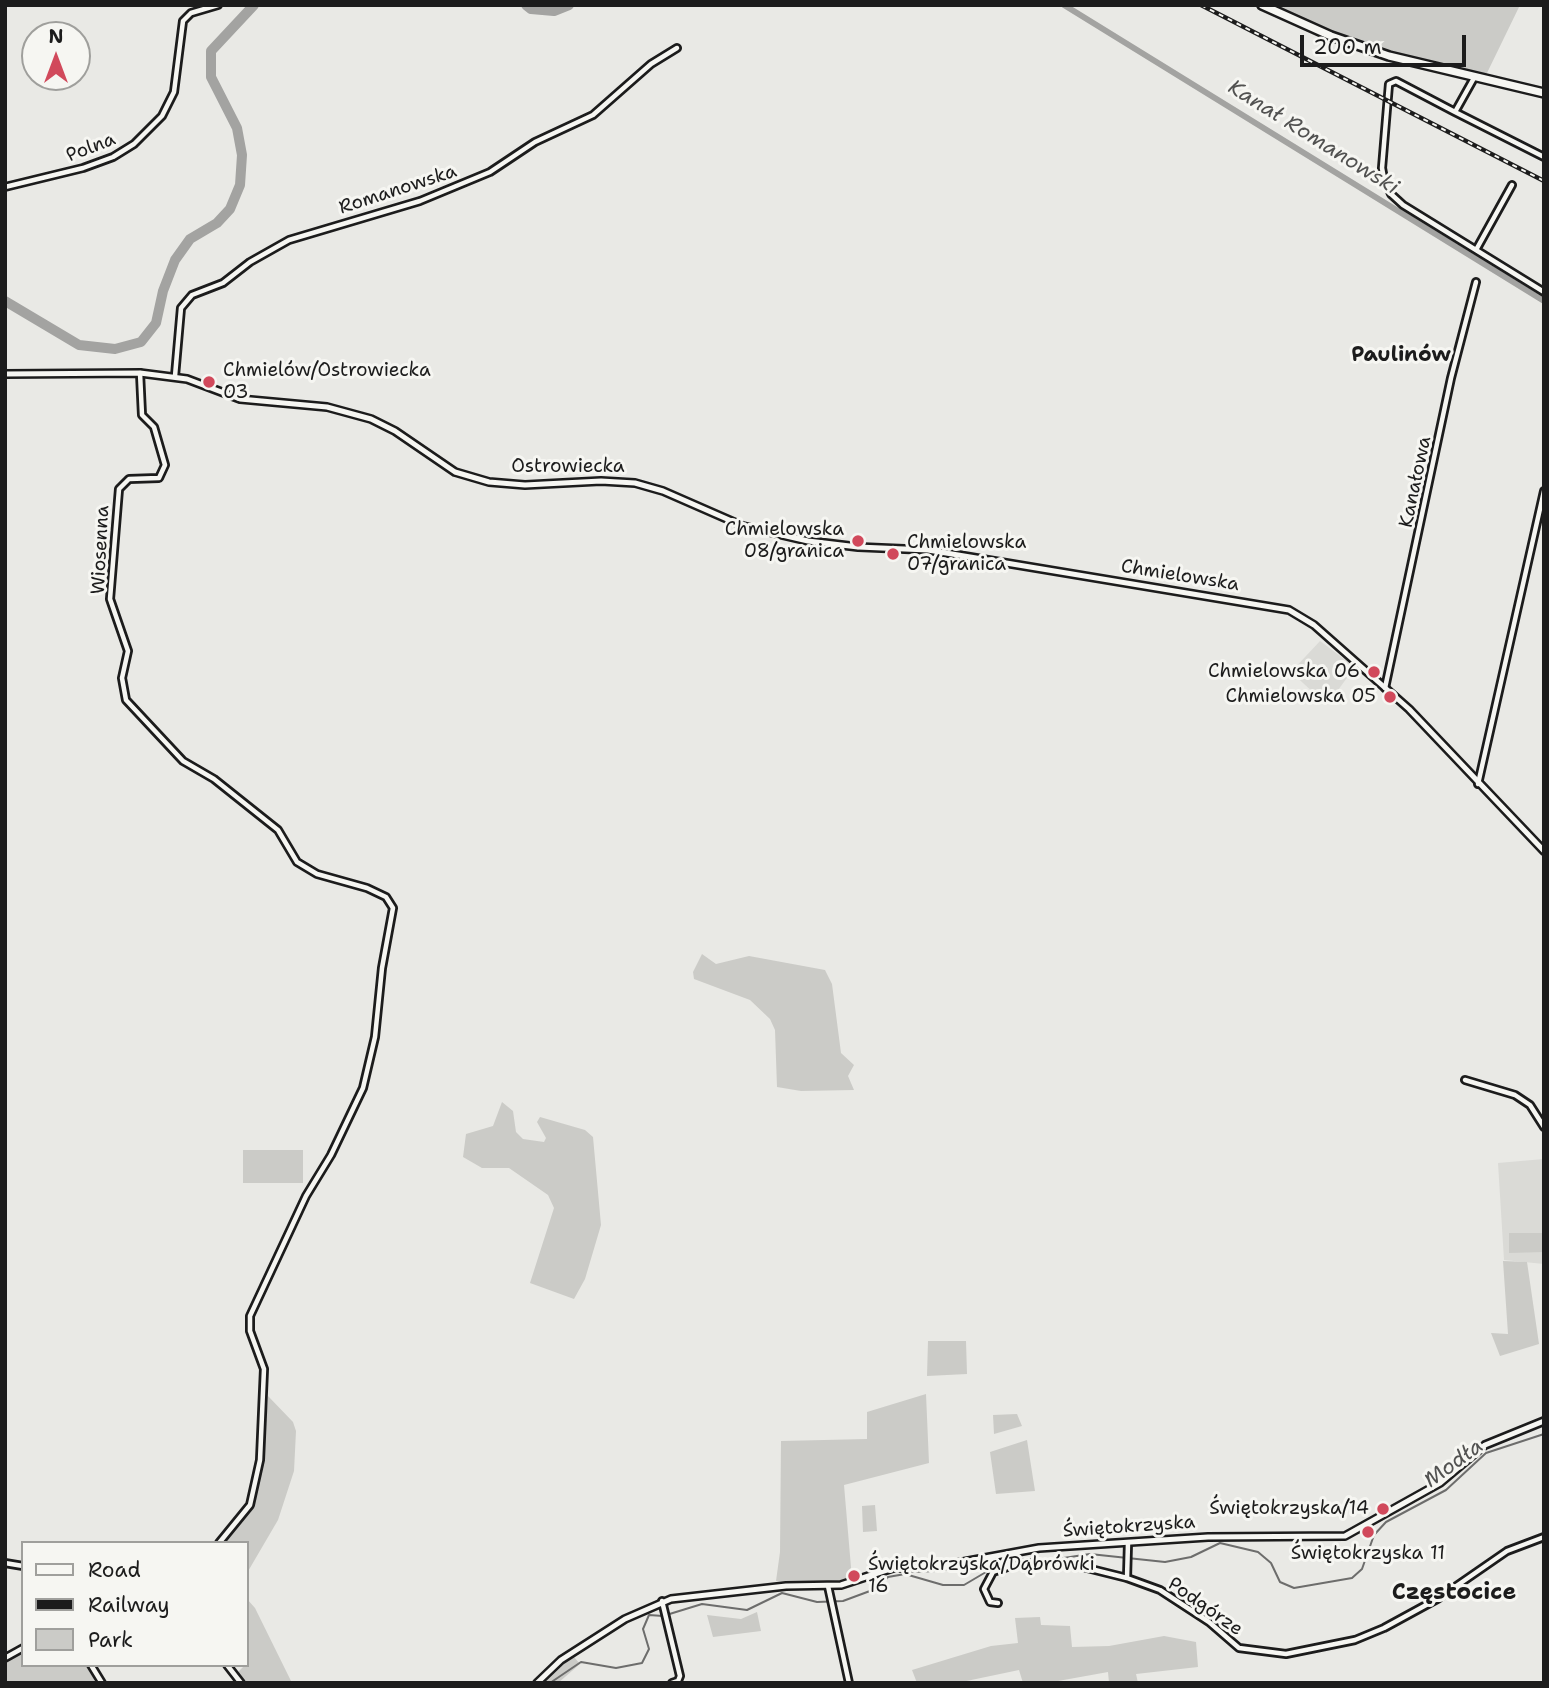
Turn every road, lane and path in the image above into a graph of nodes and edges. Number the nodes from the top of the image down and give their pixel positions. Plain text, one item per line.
1 (218, 5) edge
2 (1262, 5) edge
3 (677, 48) dead end
4 (1474, 78) junction
5 (1544, 93) edge
6 (1455, 112) junction
7 (1544, 156) edge
8 (1512, 185) dead end
9 (5, 187) edge
10 (1475, 250) junction
11 (1476, 282) dead end
12 (1544, 292) edge
13 (140, 373) junction
14 (5, 374) edge
15 (175, 376) junction
16 (1544, 491) edge
17 (808, 541) joint
18 (1385, 688) junction
19 (1478, 785) junction
20 (1544, 852) edge
21 (1465, 1080) dead end
22 (1544, 1127) edge
23 (1544, 1421) edge
24 (1544, 1536) edge
25 (221, 1541) edge
26 (1128, 1545) junction
27 (1127, 1578) junction
28 (828, 1586) junction
29 (662, 1601) junction
30 (998, 1603) dead end
31 (21, 1649) edge
32 (5, 1658) edge
33 (93, 1667) edge
34 (229, 1667) edge
35 (102, 1683) edge
36 (241, 1683) edge
37 (537, 1683) edge
38 (672, 1683) edge
39 (849, 1683) edge

1 - 9 street, Polna
2 - 4 main road
3 - 15 street, Romanowska
4 - 5 main road
4 - 6 street
6 - 7 street
6 - 10 street
8 - 10 street
10 - 12 street
11 - 18 street, Kanałowa
13 - 14 street, Ostrowiecka
13 - 15 street, Ostrowiecka
13 - 25 street, Wiosenna
15 - 17 street, Ostrowiecka
16 - 19 street
17 - 18 street, Chmielowska
18 - 19 street, Chmielowska
19 - 20 street, Chmielowska
21 - 22 street
23 - 26 street, Świętokrzyska
24 - 27 street, Podgórze
26 - 27 street
26 - 28 street, Świętokrzyska
27 - 30 street, Podgórze
28 - 29 street, Świętokrzyska
28 - 39 street
29 - 37 street, Świętokrzyska
29 - 38 street
31 - 32 street
33 - 35 street
34 - 36 street

